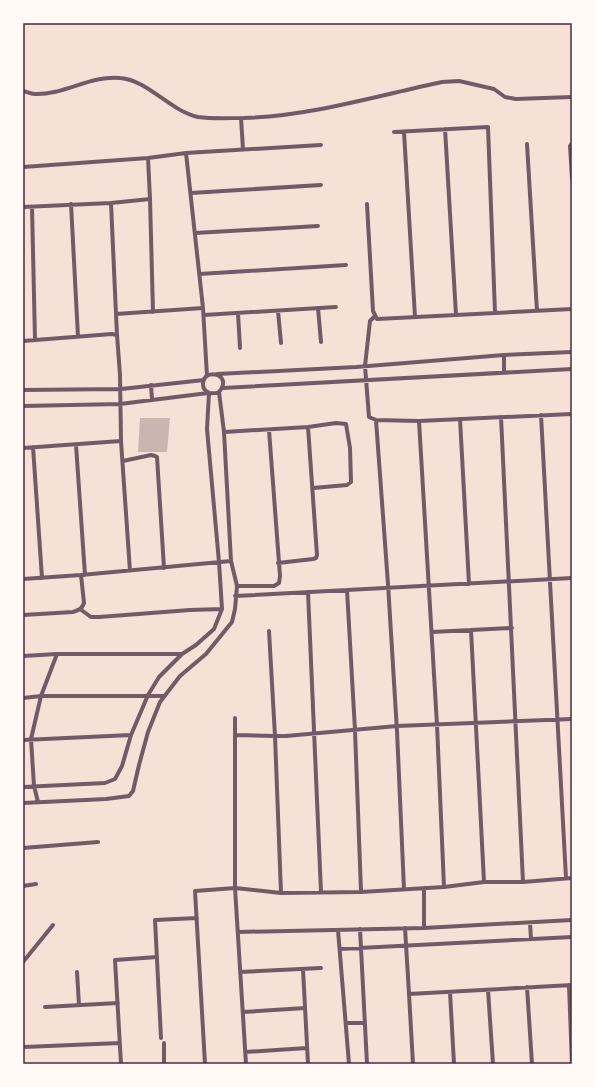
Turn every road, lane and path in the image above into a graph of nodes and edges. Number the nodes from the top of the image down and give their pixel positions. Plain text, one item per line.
1 (23, 91) edge
2 (572, 97) edge
3 (241, 118) junction
4 (445, 129) junction
5 (394, 132) dead end
6 (404, 132) junction
7 (572, 143) edge
8 (527, 144) dead end
9 (321, 145) dead end
10 (243, 149) junction
11 (186, 153) junction
12 (148, 158) junction
13 (23, 167) edge
14 (572, 179) edge
15 (322, 185) dead end
16 (190, 193) junction
17 (150, 199) junction
18 (111, 203) junction
19 (72, 204) junction
20 (367, 204) dead end
21 (32, 206) junction
22 (23, 207) edge
23 (318, 226) dead end
24 (195, 233) junction
25 (346, 265) dead end
26 (200, 274) junction
27 (336, 307) dead end
28 (203, 308) junction
29 (318, 308) junction
30 (572, 309) edge
31 (278, 311) junction
32 (537, 311) junction
33 (153, 312) junction
34 (238, 313) junction
35 (496, 313) junction
36 (116, 314) junction
37 (456, 315) junction
38 (204, 316) junction
39 (375, 316) junction
40 (415, 317) junction
41 (117, 335) junction
42 (78, 337) junction
43 (36, 340) junction
44 (23, 341) edge
45 (321, 342) dead end
46 (281, 343) dead end
47 (240, 348) dead end
48 (572, 352) edge
49 (504, 355) junction
50 (365, 366) junction
51 (572, 369) edge
52 (504, 372) junction
53 (216, 374) junction
54 (205, 378) junction
55 (366, 380) junction
56 (151, 386) junction
57 (223, 388) junction
58 (121, 389) junction
59 (23, 390) edge
60 (219, 392) junction
61 (208, 393) junction
62 (152, 400) junction
63 (120, 404) junction
64 (23, 406) edge
65 (572, 414) edge
66 (541, 416) junction
67 (501, 417) junction
68 (460, 419) junction
69 (376, 420) junction
70 (419, 421) junction
71 (308, 427) junction
72 (269, 430) junction
73 (224, 432) junction
74 (121, 441) junction
75 (76, 444) junction
76 (33, 447) junction
77 (23, 448) edge
78 (123, 461) junction
79 (313, 488) junction
80 (231, 561) junction
81 (219, 562) junction
82 (278, 563) junction
83 (164, 568) junction
84 (130, 571) junction
85 (83, 575) junction
86 (42, 578) junction
87 (572, 578) edge
88 (23, 579) edge
89 (549, 580) junction
90 (510, 582) junction
91 (469, 584) junction
92 (237, 586) junction
93 (429, 586) junction
94 (389, 589) junction
95 (347, 590) junction
96 (308, 592) junction
97 (235, 596) junction
98 (80, 609) junction
99 (222, 609) junction
100 (23, 615) edge
101 (512, 628) junction
102 (471, 630) junction
103 (269, 631) dead end
104 (432, 632) junction
105 (57, 654) junction
106 (182, 654) junction
107 (23, 656) edge
108 (148, 695) junction
109 (41, 696) junction
110 (164, 696) junction
111 (23, 698) edge
112 (234, 718) dead end
113 (572, 719) edge
114 (557, 720) junction
115 (516, 721) junction
116 (475, 724) junction
117 (437, 725) junction
118 (397, 726) junction
119 (355, 730) junction
120 (314, 734) junction
121 (130, 735) junction
122 (236, 735) junction
123 (275, 736) junction
124 (31, 739) junction
125 (23, 740) edge
126 (34, 786) junction
127 (23, 787) edge
128 (38, 802) junction
129 (23, 803) edge
130 (98, 842) dead end
131 (23, 848) edge
132 (566, 878) junction
133 (572, 878) edge
134 (484, 882) junction
135 (523, 882) junction
136 (36, 884) dead end
137 (23, 886) edge
138 (444, 886) junction
139 (236, 888) junction
140 (424, 888) junction
141 (404, 889) junction
142 (281, 892) junction
143 (321, 892) junction
144 (361, 892) junction
145 (197, 918) junction
146 (572, 920) edge
147 (530, 923) junction
148 (53, 925) dead end
149 (405, 928) junction
150 (424, 928) junction
151 (360, 929) junction
152 (338, 930) junction
153 (238, 932) junction
154 (572, 937) edge
155 (531, 939) junction
156 (406, 946) junction
157 (361, 948) junction
158 (340, 949) junction
159 (157, 957) junction
160 (23, 962) edge
161 (321, 968) dead end
162 (303, 969) junction
163 (77, 972) dead end
164 (240, 972) junction
165 (570, 985) edge
166 (527, 988) junction
167 (488, 990) junction
168 (450, 992) junction
169 (409, 994) junction
170 (118, 1003) junction
171 (79, 1005) junction
172 (45, 1007) dead end
173 (305, 1008) junction
174 (243, 1012) junction
175 (346, 1023) junction
176 (365, 1023) junction
177 (161, 1038) dead end
178 (120, 1043) junction
179 (164, 1043) dead end
180 (24, 1047) edge
181 (307, 1048) junction
182 (245, 1052) junction
183 (121, 1064) edge
184 (164, 1064) edge
185 (205, 1064) edge
186 (246, 1064) edge
187 (308, 1064) edge
188 (349, 1064) edge
189 (367, 1064) edge
190 (413, 1064) edge
191 (454, 1064) edge
192 (493, 1064) edge
193 (532, 1064) edge
194 (572, 1064) edge

1 - 3 street
2 - 3 street
3 - 10 street
4 - 6 street
4 - 35 street
4 - 37 street
5 - 6 street
6 - 40 street
7 - 14 street
8 - 32 street
9 - 10 street
10 - 11 street
11 - 12 street
11 - 16 street
12 - 13 street
12 - 17 street
15 - 16 street
16 - 24 street
17 - 18 street
17 - 33 street
18 - 19 street
18 - 36 street
19 - 21 street
19 - 42 street
20 - 39 street
21 - 22 street
21 - 43 street
23 - 24 street
24 - 26 street
25 - 26 street
26 - 28 street
27 - 29 street
28 - 33 street
28 - 38 street
29 - 31 street
29 - 45 street
30 - 32 street
31 - 34 street
31 - 46 street
32 - 35 street
33 - 36 street
34 - 38 street
34 - 47 street
35 - 37 street
36 - 41 street
37 - 40 street
38 - 54 street
39 - 40 street
39 - 50 street
41 - 42 street
41 - 58 street
42 - 43 street
43 - 44 street
48 - 49 street
49 - 50 street
49 - 52 street
50 - 53 street
50 - 55 street
51 - 52 street
52 - 55 street
53 - 54 street
53 - 57 street
54 - 56 street
54 - 61 street
55 - 57 street
55 - 69 street
56 - 58 street
56 - 62 street
57 - 60 street
58 - 59 street
58 - 63 street
60 - 61 street
60 - 73 street
61 - 62 street
61 - 81 street
62 - 63 street
63 - 64 street
63 - 74 street
65 - 66 street
66 - 67 street
66 - 89 street
67 - 68 street
67 - 90 street
68 - 70 street
68 - 91 street
69 - 70 street
69 - 94 street
70 - 93 street
71 - 72 street
71 - 79 street
71 - 79 street
72 - 73 street
72 - 82 street
73 - 80 street
74 - 75 street
74 - 78 street
75 - 76 street
75 - 85 street
76 - 77 street
76 - 86 street
78 - 83 street
78 - 84 street
79 - 82 street
80 - 81 street
80 - 92 street
81 - 83 street
81 - 99 street
82 - 92 street
83 - 84 street
84 - 85 street
85 - 86 street
85 - 98 street
86 - 88 street
87 - 89 street
89 - 90 street
89 - 114 street
90 - 91 street
90 - 101 street
91 - 93 street
92 - 97 street
93 - 94 street
93 - 104 street
94 - 95 street
94 - 118 street
95 - 96 street
95 - 119 street
96 - 97 street
96 - 120 street
97 - 110 street
98 - 99 street
98 - 100 street
99 - 106 street
101 - 102 street
101 - 115 street
102 - 104 street
102 - 116 street
103 - 123 street
104 - 117 street
105 - 106 street
105 - 107 street
105 - 109 street
106 - 108 street
108 - 109 street
108 - 110 street
108 - 121 street
109 - 111 street
109 - 124 street
110 - 128 street
112 - 122 street
113 - 114 street
114 - 115 street
114 - 132 street
115 - 116 street
115 - 135 street
116 - 117 street
116 - 134 street
117 - 118 street
117 - 138 street
118 - 119 street
118 - 141 street
119 - 120 street
119 - 144 street
120 - 123 street
120 - 143 street
121 - 124 street
121 - 126 street
122 - 123 street
122 - 139 street
123 - 142 street
124 - 125 street
124 - 126 street
126 - 127 street
126 - 128 street
128 - 129 street
130 - 131 street
132 - 133 street
132 - 135 street
134 - 135 street
134 - 138 street
136 - 137 street
138 - 140 street
139 - 142 street
139 - 145 street
139 - 153 street
140 - 141 street
140 - 150 street
141 - 144 street
142 - 143 street
143 - 144 street
145 - 159 street
145 - 185 street
146 - 147 street
147 - 150 street
147 - 155 street
148 - 160 street
149 - 150 street
149 - 151 street
149 - 156 street
151 - 152 street
151 - 157 street
152 - 153 street
152 - 158 street
153 - 164 street
154 - 155 street
155 - 156 street
156 - 157 street
156 - 169 street
157 - 158 street
157 - 176 street
158 - 175 street
159 - 170 street
159 - 177 street
161 - 162 street
162 - 164 street
162 - 173 street
163 - 171 street
164 - 174 street
165 - 166 street
165 - 194 street
166 - 167 street
166 - 193 street
167 - 168 street
167 - 192 street
168 - 169 street
168 - 191 street
169 - 190 street
170 - 171 street
170 - 178 street
171 - 172 street
173 - 174 street
173 - 181 street
174 - 182 street
175 - 176 street
175 - 188 street
176 - 189 street
178 - 180 street
178 - 183 street
179 - 184 street
181 - 182 street
181 - 187 street
182 - 186 street

